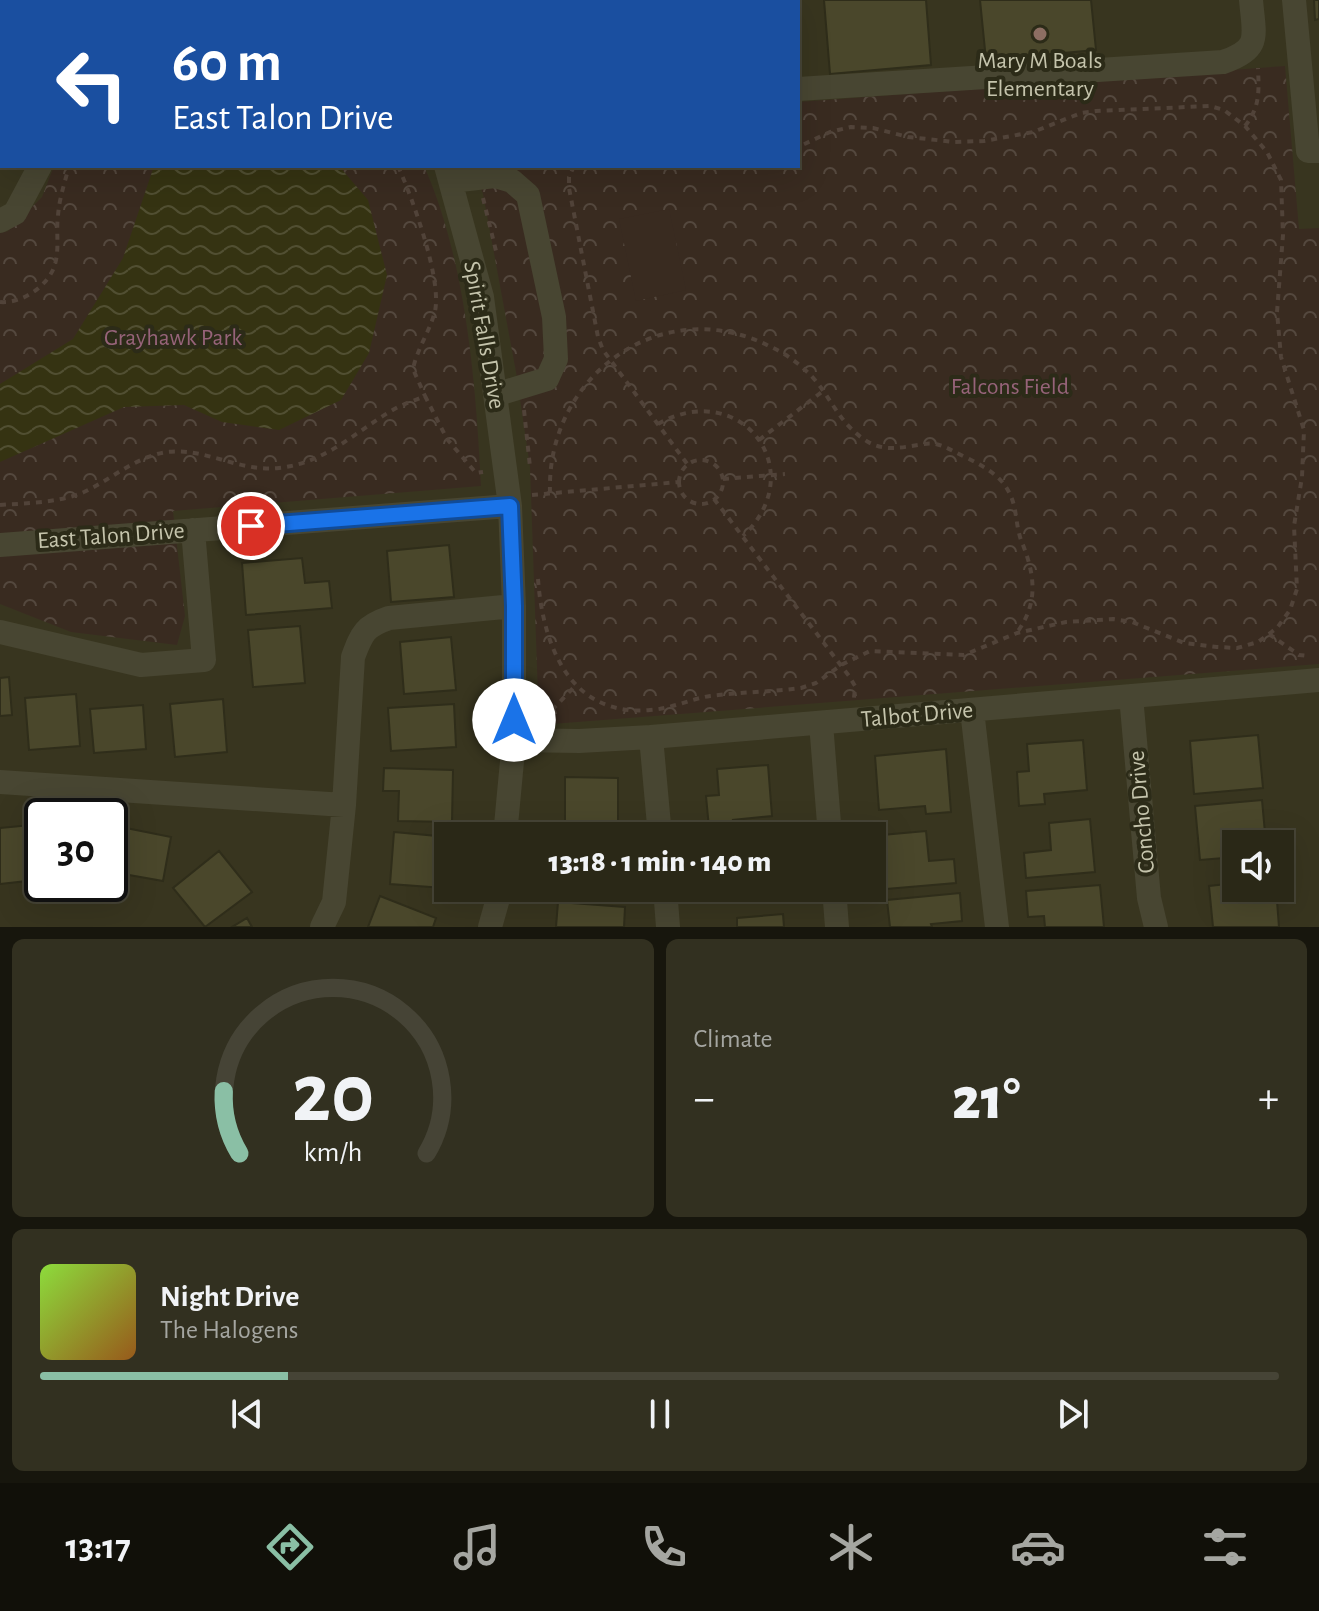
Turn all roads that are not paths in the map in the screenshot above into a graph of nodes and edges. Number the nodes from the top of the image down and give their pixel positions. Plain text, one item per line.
1 (1251, 0) edge
2 (1294, 0) edge
3 (800, 89) edge
4 (1319, 151) edge
5 (39, 168) edge
6 (449, 173) edge
7 (0, 221) edge
8 (495, 395) junction
9 (522, 508) junction
10 (193, 530) junction
11 (0, 545) edge
12 (514, 606) junction
13 (0, 632) edge
14 (1317, 668) edge
15 (1131, 696) junction
16 (972, 710) junction
17 (832, 722) junction
18 (651, 737) junction
19 (514, 740) junction
20 (0, 782) edge
21 (344, 805) junction
22 (506, 822) edge
23 (659, 822) edge
24 (830, 822) edge
25 (497, 902) edge
26 (666, 902) edge
27 (835, 902) edge
28 (322, 927) edge
29 (490, 927) edge
30 (668, 927) edge
31 (837, 927) edge
32 (997, 927) edge
33 (1156, 927) edge

1 - 3 street
2 - 4 street
5 - 7 street
6 - 8 street, Spirit Falls Drive
6 - 8 street
8 - 9 street, Spirit Falls Drive
9 - 10 street, East Talon Drive
9 - 12 street, Spirit Falls Drive
10 - 11 street, East Talon Drive
10 - 13 street
12 - 19 street, Spirit Falls Drive
12 - 21 street
14 - 15 street, Talbot Drive
15 - 16 street, Talbot Drive
15 - 33 street, Concho Drive
16 - 17 street, Talbot Drive
16 - 32 street
17 - 18 street, Talbot Drive
17 - 24 street
18 - 19 street, Talbot Drive
18 - 23 street
19 - 22 street, Spirit Falls Drive
20 - 21 street
21 - 28 street
25 - 29 street
26 - 30 street
27 - 31 street

